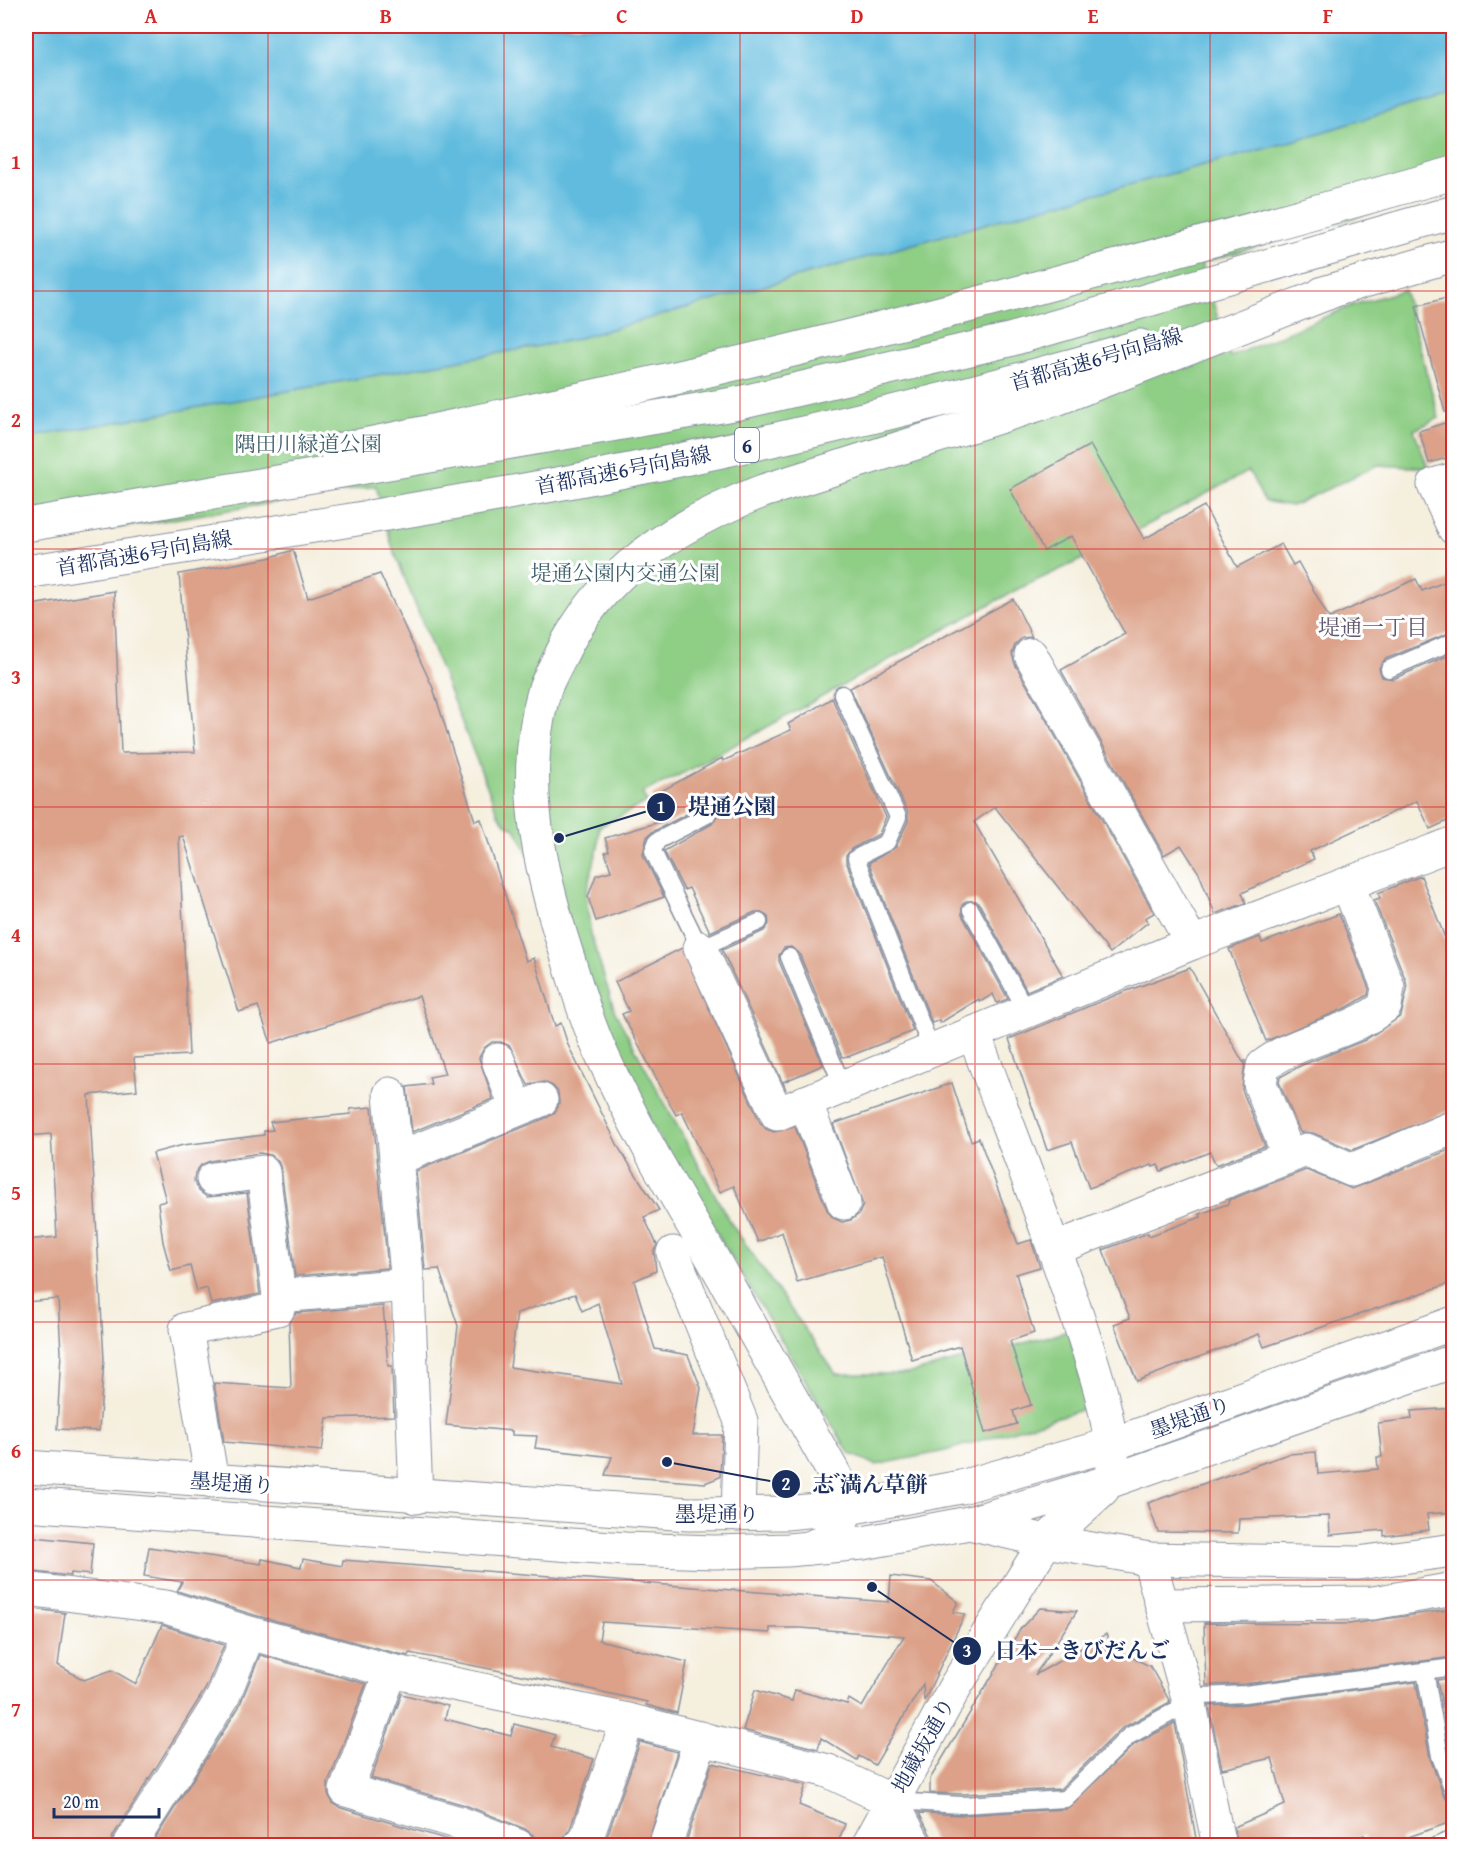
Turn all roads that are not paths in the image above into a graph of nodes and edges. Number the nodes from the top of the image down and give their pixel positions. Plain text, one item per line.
1 (1454, 173) edge
2 (1454, 212) edge
3 (1454, 255) edge
4 (1343, 287) junction
5 (1454, 479) edge
6 (109, 511) junction
7 (26, 525) edge
8 (1454, 528) edge
9 (26, 572) edge
10 (1454, 641) edge
11 (1031, 655) dead end
12 (1389, 669) dead end
13 (842, 694) dead end
14 (707, 815) dead end
15 (1454, 843) edge
16 (1348, 885) junction
17 (971, 910) dead end
18 (759, 922) dead end
19 (1191, 943) junction
20 (700, 948) junction
21 (789, 957) dead end
22 (1027, 1011) junction
23 (974, 1034) junction
24 (932, 1051) junction
25 (498, 1060) dead end
26 (843, 1087) junction
27 (390, 1094) dead end
28 (805, 1102) junction
29 (1454, 1127) edge
30 (1290, 1156) junction
31 (396, 1159) junction
32 (213, 1179) dead end
33 (844, 1203) dead end
34 (1054, 1249) junction
35 (673, 1253) dead end
36 (408, 1285) junction
37 (279, 1296) junction
38 (1454, 1323) edge
39 (1454, 1361) edge
40 (1113, 1444) junction
41 (26, 1467) edge
42 (1114, 1480) junction
43 (212, 1481) junction
44 (416, 1497) junction
45 (26, 1504) edge
46 (844, 1508) junction
47 (738, 1514) junction
48 (969, 1524) junction
49 (1046, 1541) junction
50 (809, 1548) junction
51 (1454, 1550) edge
52 (1149, 1559) junction
53 (26, 1589) edge
54 (1454, 1589) edge
55 (1162, 1605) junction
56 (249, 1633) junction
57 (1454, 1667) edge
58 (392, 1671) junction
59 (1425, 1671) junction
60 (1190, 1705) junction
61 (628, 1720) junction
62 (701, 1738) junction
63 (1454, 1793) edge
64 (892, 1801) junction
65 (1454, 1838) edge
66 (129, 1845) edge
67 (518, 1845) edge
68 (579, 1845) edge
69 (665, 1845) edge
70 (868, 1845) edge
71 (915, 1845) edge
72 (1219, 1845) edge
73 (1436, 1845) edge

1 - 6 main road
2 - 6 main road, 首都高速6号向島線 / 6
3 - 4 main road, 首都高速6号向島線 / 6
4 - 9 main road, 首都高速6号向島線 / 6
4 - 46 main road
5 - 8 main road
6 - 7 main road, 首都高速6号向島線 / 6
10 - 12 lane
11 - 19 main road
13 - 24 lane
14 - 20 lane
15 - 16 main road
16 - 19 main road
16 - 30 main road
17 - 22 lane
18 - 20 lane
19 - 22 main road
20 - 28 main road
21 - 26 lane
22 - 23 main road
23 - 24 main road
23 - 34 main road
24 - 26 main road
25 - 31 main road
26 - 28 main road
27 - 31 main road
28 - 33 main road
29 - 30 main road
30 - 34 main road
31 - 36 main road
32 - 37 main road
34 - 40 main road
35 - 47 main road
36 - 37 main road
36 - 44 main road
37 - 43 main road
38 - 40 main road, 墨堤通り
39 - 42 main road, 墨堤通り
40 - 42 main road
40 - 46 main road, 墨堤通り
41 - 43 main road, 墨堤通り
42 - 48 main road, 墨堤通り
42 - 49 main road, 地蔵坂通り
43 - 44 main road, 墨堤通り
44 - 47 main road, 墨堤通り
45 - 50 main road, 墨堤通り
46 - 47 main road, 墨堤通り
46 - 50 main road
48 - 49 main road
48 - 50 main road, 墨堤通り
49 - 52 main road
49 - 64 main road, 地蔵坂通り
51 - 52 main road
52 - 55 main road
53 - 56 main road
54 - 55 main road
55 - 60 main road
56 - 58 main road
56 - 66 main road
57 - 59 lane
58 - 61 main road
58 - 67 main road
59 - 60 lane
59 - 63 lane
60 - 64 lane
60 - 72 main road
61 - 62 main road
61 - 68 main road
62 - 64 main road
62 - 69 main road
64 - 70 main road, 地蔵坂通り
64 - 71 main road
65 - 73 lane

